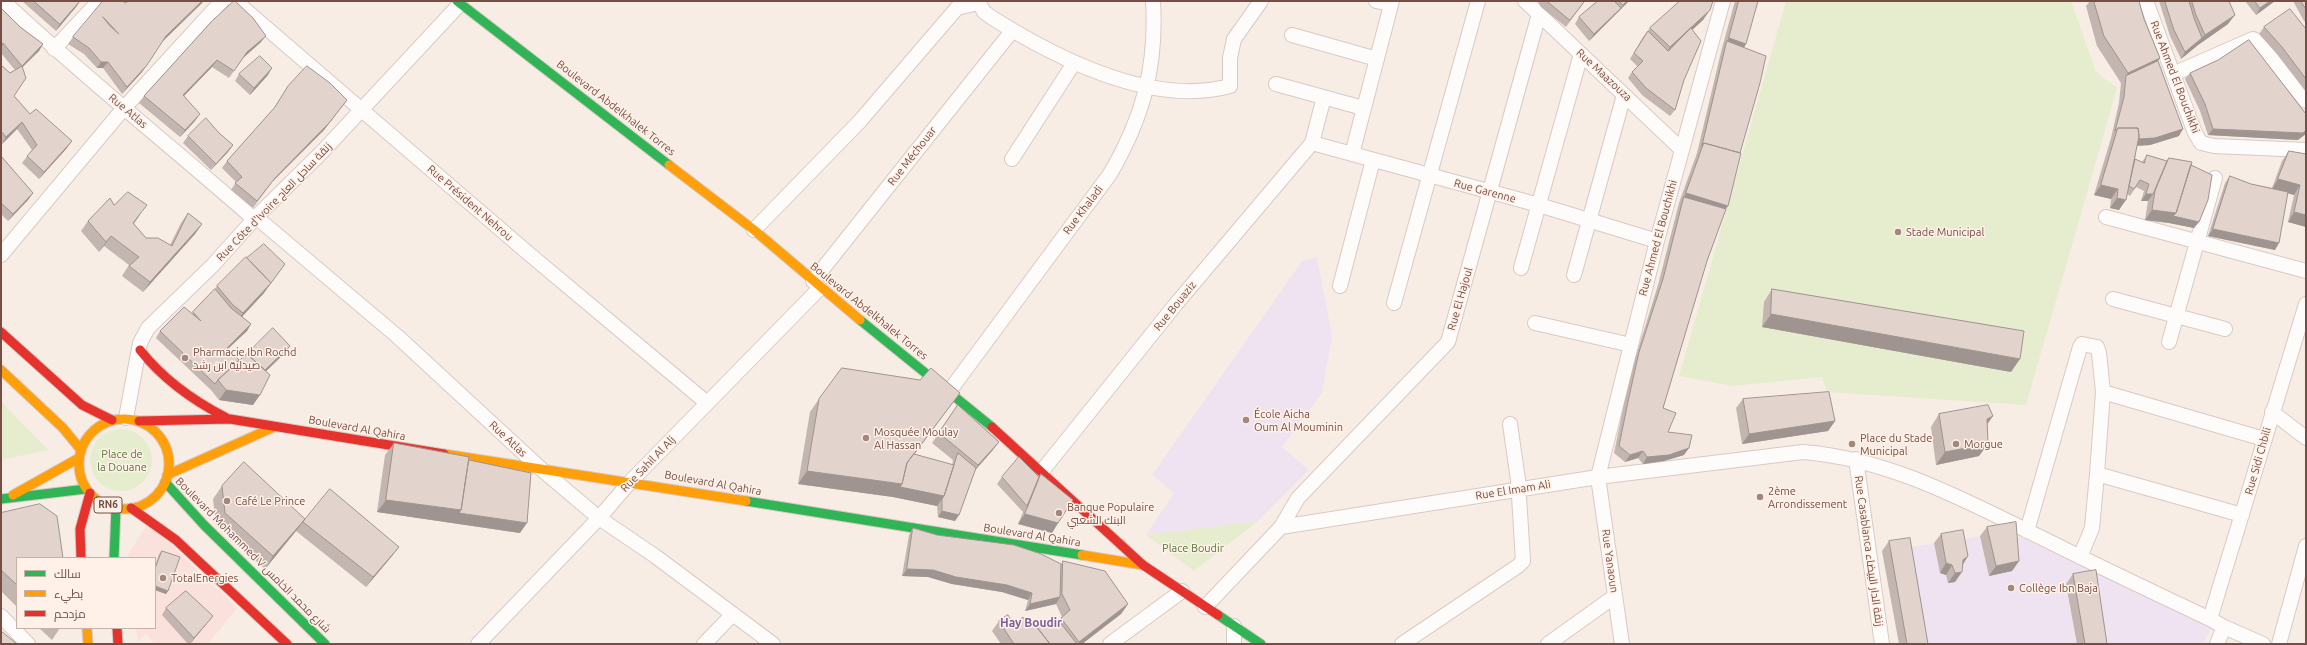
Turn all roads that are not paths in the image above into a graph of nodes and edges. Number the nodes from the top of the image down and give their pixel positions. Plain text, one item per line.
1 (99, 1) edge
2 (222, 1) edge
3 (235, 1) edge
4 (1153, 1) edge
5 (1261, 1) edge
6 (1376, 1) edge
7 (1478, 1) edge
8 (1525, 1) edge
9 (1723, 1) edge
10 (2146, 1) edge
11 (4, 2) edge
12 (459, 2) edge
13 (978, 2) edge
14 (1392, 3) edge
15 (1539, 14) junction
16 (1012, 30) junction
17 (1292, 35) dead end
18 (54, 49) junction
19 (1581, 54) junction
20 (1377, 59) junction
21 (1074, 63) junction
22 (2173, 74) junction
23 (1276, 84) dead end
24 (1148, 87) junction
25 (1624, 95) junction
26 (1324, 97) junction
27 (2306, 101) edge
28 (124, 108) junction
29 (1363, 108) junction
30 (361, 110) junction
31 (1312, 143) junction
32 (1682, 150) junction
33 (2306, 150) edge
34 (1352, 154) junction
35 (1012, 159) dead end
36 (1373, 160) junction
37 (1429, 175) junction
38 (2215, 178) dead end
39 (1490, 192) junction
40 (1539, 205) junction
41 (2106, 217) dead end
42 (255, 218) junction
43 (1590, 220) junction
44 (754, 230) junction
45 (1657, 241) junction
46 (2196, 242) junction
47 (1, 255) edge
48 (1521, 268) dead end
49 (2306, 271) edge
50 (1574, 275) dead end
51 (817, 284) junction
52 (1340, 286) dead end
53 (2113, 299) dead end
54 (1394, 303) dead end
55 (2306, 304) edge
56 (2177, 317) junction
57 (1535, 323) dead end
58 (2225, 329) dead end
59 (1, 332) edge
60 (2170, 342) dead end
61 (1631, 346) junction
62 (140, 350) junction
63 (1, 370) edge
64 (2103, 392) junction
65 (948, 393) junction
66 (707, 403) junction
67 (2272, 412) junction
68 (230, 419) junction
69 (126, 420) junction
70 (1510, 424) dead end
71 (278, 426) junction
72 (2306, 438) edge
73 (2264, 439) junction
74 (80, 454) junction
75 (1856, 459) junction
76 (541, 469) junction
77 (1042, 471) junction
78 (2097, 474) junction
79 (1598, 477) junction
80 (166, 479) junction
81 (630, 482) junction
82 (1517, 489) junction
83 (88, 491) junction
84 (4, 499) edge
85 (116, 508) junction
86 (131, 508) junction
87 (2242, 515) junction
88 (599, 518) junction
89 (1281, 527) junction
90 (2027, 531) junction
91 (2306, 546) edge
92 (81, 557) edge
93 (114, 557) edge
94 (2080, 557) junction
95 (1143, 565) junction
96 (1182, 591) junction
97 (1615, 596) junction
98 (1205, 607) junction
99 (733, 614) junction
100 (1, 616) edge
101 (2210, 619) junction
102 (1234, 626) junction
103 (2224, 628) junction
104 (86, 629) edge
105 (117, 629) edge
106 (28, 644) edge
107 (88, 644) edge
108 (118, 644) edge
109 (287, 644) edge
110 (325, 644) edge
111 (478, 644) edge
112 (704, 644) edge
113 (773, 644) edge
114 (1110, 644) edge
115 (1234, 644) edge
116 (1261, 644) edge
117 (1402, 644) edge
118 (1548, 644) edge
119 (1622, 644) edge
120 (1882, 644) edge
121 (2217, 644) edge
122 (2263, 644) edge
123 (2279, 644) edge

1 - 18 street
2 - 28 street
3 - 30 street, Rue Président Nehrou
4 - 24 street, Rue Khaladi
5 - 24 street
6 - 14 street
7 - 37 street
8 - 15 street, Rue Maazouza
9 - 32 street, Rue Ahmed El Bouchikhi
10 - 22 street, Rue Ahmed El Bouchikhi
11 - 18 street, Rue Atlas
12 - 30 street, Rue Côte d'Ivoire زنقة ساحل العاج
12 - 44 main road, Boulevard Abdelkhalek Torres
13 - 16 street
13 - 44 street
14 - 20 street
15 - 19 street, Rue Maazouza
15 - 39 street, Rue El Hajoul
16 - 21 street
16 - 51 street, Rue Méchouar
17 - 20 street
18 - 28 street, Rue Atlas
19 - 25 street, Rue Maazouza
19 - 40 street
20 - 29 street
21 - 24 street
21 - 35 street
22 - 27 street
22 - 33 street, Rue Ahmed El Bouchikhi
23 - 26 street
24 - 65 street, Rue Khaladi
25 - 32 street, Rue Maazouza
25 - 43 street
26 - 29 street
26 - 31 street
28 - 42 street, Rue Atlas
28 - 47 street
29 - 34 street
30 - 42 street, Rue Côte d'Ivoire زنقة ساحل العاج
30 - 66 street, Rue Président Nehrou
31 - 34 street, Rue Garenne
31 - 77 street, Rue Bouaziz
32 - 45 street, Rue Ahmed El Bouchikhi
34 - 36 street, Rue Garenne
36 - 37 street, Rue Garenne
36 - 52 street
37 - 39 street, Rue Garenne
37 - 54 street
38 - 46 street
39 - 40 street, Rue Garenne
39 - 89 street, Rue El Hajoul
40 - 43 street, Rue Garenne
40 - 48 street
41 - 46 street
42 - 62 street, Rue Côte d'Ivoire زنقة ساحل العاج
42 - 76 street, Rue Atlas
43 - 45 street, Rue Garenne
43 - 50 street
44 - 51 main road, Boulevard Abdelkhalek Torres
45 - 61 street, Rue Ahmed El Bouchikhi
46 - 49 street
46 - 56 street
51 - 65 main road, Boulevard Abdelkhalek Torres
51 - 66 street, Rue Sahil Al Alj
53 - 56 street
55 - 67 street, Rue Sidi Chbili
56 - 58 street
56 - 60 street
57 - 61 street
59 - 69 main road
61 - 79 street, Rue Ahmed El Bouchikhi
62 - 68 main road
62 - 69 street, Rue Côte d'Ivoire زنقة ساحل العاج
63 - 74 main road
64 - 73 street
64 - 78 street
64 - 90 street
65 - 77 main road, Boulevard Abdelkhalek Torres
66 - 81 street, Rue Sahil Al Alj
67 - 72 street
67 - 73 street, Rue Sidi Chbili
68 - 69 main road, Boulevard Al Qahira
68 - 71 main road, Boulevard Al Qahira
69 - 74 main road
69 - 80 main road
70 - 82 street
71 - 76 main road, Boulevard Al Qahira
71 - 80 main road, Boulevard Al Qahira
73 - 87 street, Rue Sidi Chbili
74 - 83 main road, RN6
74 - 84 main road
75 - 79 street, Rue El Imam Ali
75 - 90 street, Rue El Imam Ali
75 - 120 street, Rue Casablanca زنقة الدار البيضاء
76 - 81 main road, Boulevard Al Qahira
76 - 88 street, Rue Atlas
77 - 95 main road, Boulevard Abdelkhalek Torres
78 - 87 street
78 - 94 street
79 - 82 street, Rue El Imam Ali
79 - 97 street, Rue Yanaoun
80 - 86 main road, RN6
80 - 110 main road, Boulevard Mohammed V شارع محمد الخامس
81 - 88 street, Rue Sahil Al Alj
81 - 95 main road, Boulevard Al Qahira
82 - 89 street, Rue El Imam Ali
82 - 117 street
83 - 84 main road
83 - 85 main road, RN6
83 - 92 main road
85 - 86 main road, RN6
85 - 93 main road
86 - 109 main road, RN6
87 - 101 street, Rue Sidi Chbili
88 - 99 street, Rue Atlas
88 - 111 street, Rue Sahil Al Alj
89 - 98 street
90 - 94 street, Rue El Imam Ali
91 - 123 street
94 - 101 street, Rue El Imam Ali
95 - 96 main road, Boulevard Abdelkhalek Torres
96 - 98 main road, Boulevard Abdelkhalek Torres
96 - 114 street
97 - 118 street
97 - 119 street, Rue Yanaoun
98 - 102 main road, Boulevard Abdelkhalek Torres
99 - 112 street
99 - 113 street, Rue Atlas
100 - 106 street
101 - 103 street, Rue El Imam Ali
102 - 115 street
102 - 116 main road, Boulevard Abdelkhalek Torres
103 - 121 street
103 - 122 street, Rue El Imam Ali
104 - 107 main road
105 - 108 main road

